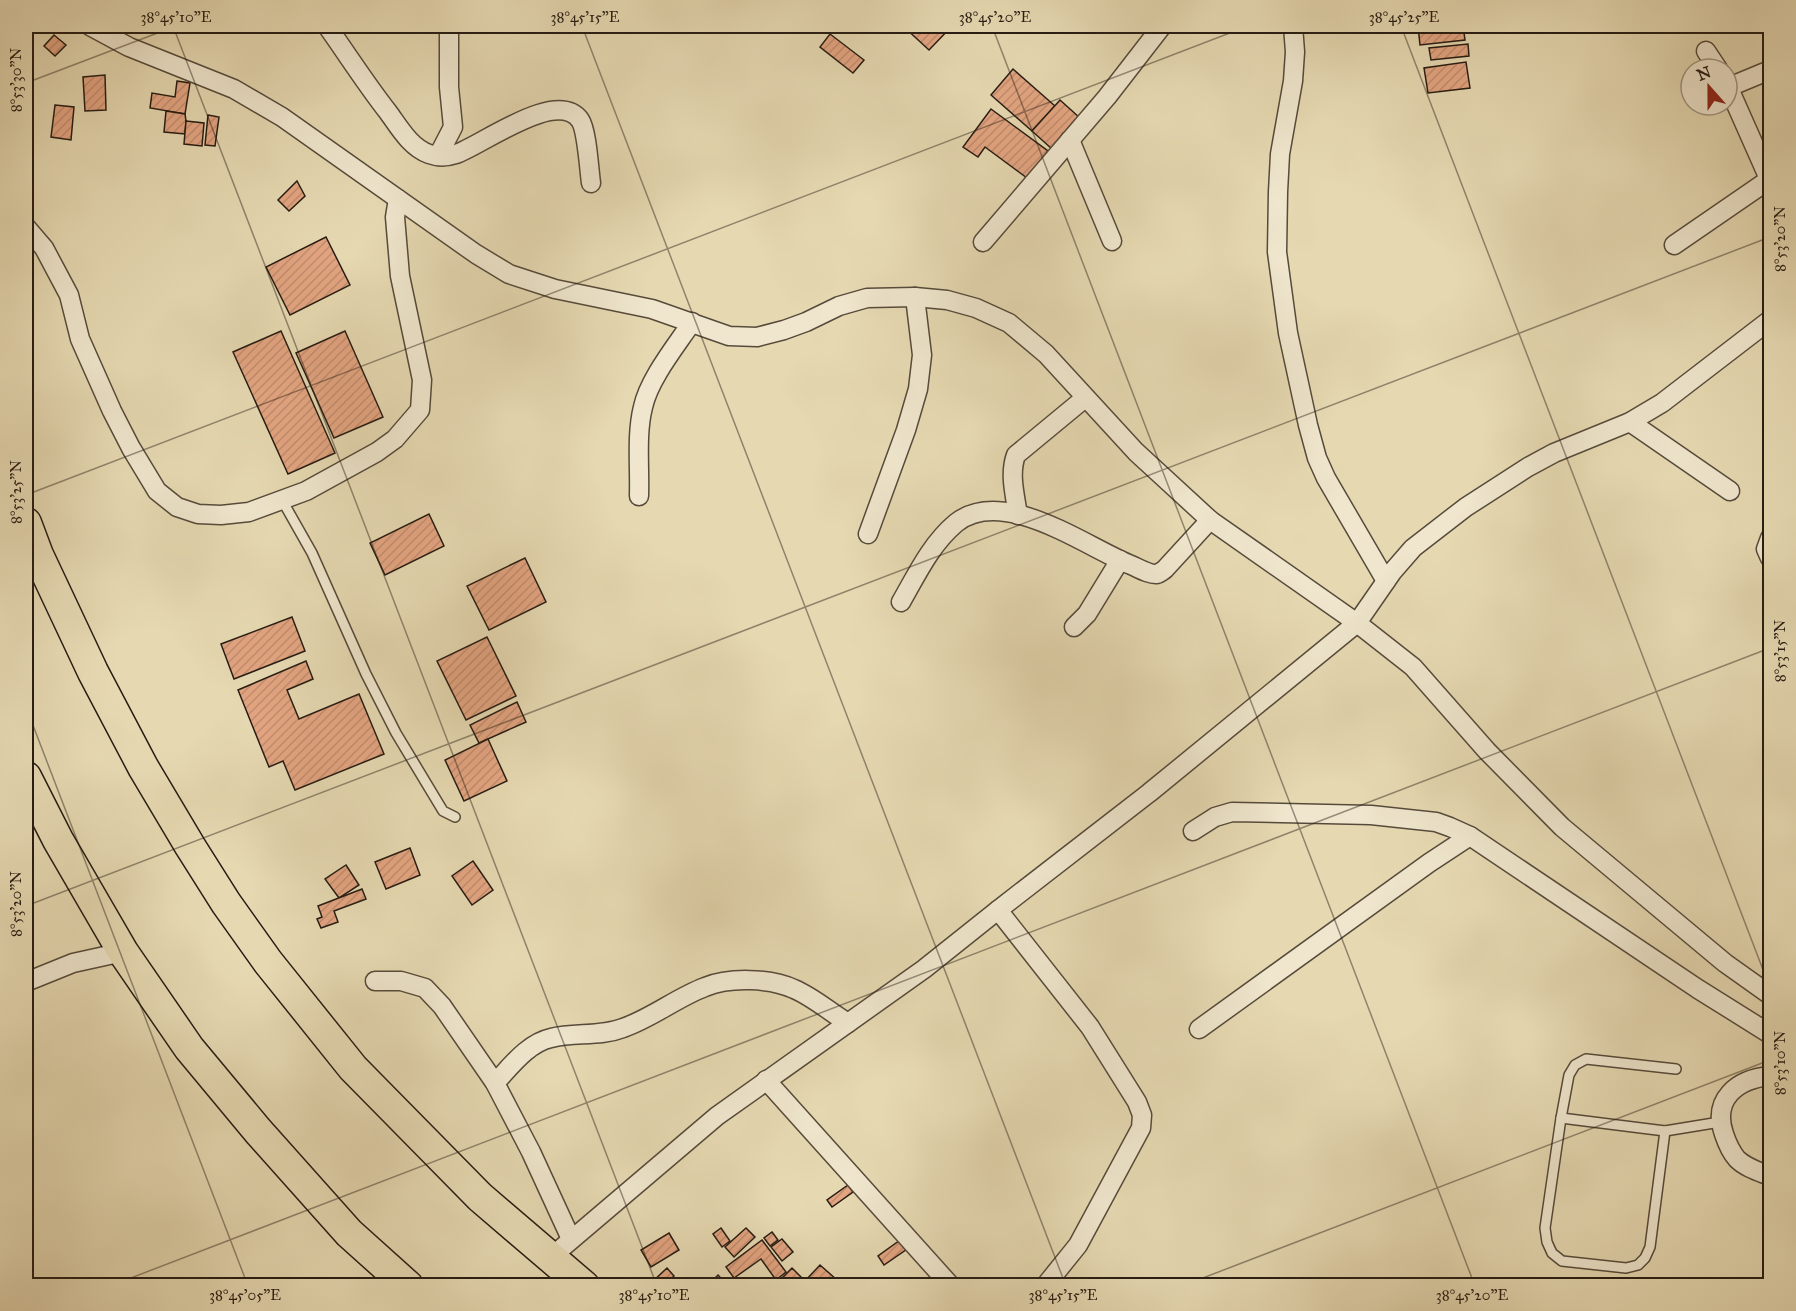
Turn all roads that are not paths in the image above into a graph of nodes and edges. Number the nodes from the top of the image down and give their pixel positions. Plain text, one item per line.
1 (90, 26) edge
2 (327, 26) edge
3 (449, 26) edge
4 (1162, 26) edge
5 (1293, 26) edge
6 (1706, 51) dead end
7 (1710, 57) edge
8 (1770, 70) edge
9 (1739, 82) edge
10 (1739, 111) edge
11 (1070, 140) junction
12 (438, 156) junction
13 (1770, 180) edge
14 (591, 183) dead end
15 (398, 199) junction
16 (26, 227) edge
17 (983, 242) dead end
18 (1112, 242) dead end
19 (1674, 245) dead end
20 (915, 297) junction
21 (1770, 320) edge
22 (692, 322) junction
23 (1085, 398) junction
24 (1630, 422) junction
25 (1730, 491) dead end
26 (639, 496) dead end
27 (282, 500) junction
28 (1018, 515) junction
29 (1210, 520) junction
30 (26, 523) edge
31 (868, 534) dead end
32 (1770, 538) edge
33 (1770, 558) edge
34 (1120, 560) junction
35 (1386, 581) junction
36 (901, 602) dead end
37 (1357, 623) junction
38 (1074, 627) dead end
39 (26, 777) edge
40 (455, 817) dead end
41 (1193, 831) dead end
42 (1470, 836) junction
43 (998, 910) junction
44 (123, 952) junction
45 (375, 981) dead end
46 (26, 982) edge
47 (1770, 995) edge
48 (848, 1023) junction
49 (1199, 1029) dead end
50 (1770, 1034) edge
51 (1676, 1069) dead end
52 (1770, 1076) edge
53 (766, 1080) junction
54 (495, 1083) junction
55 (1561, 1118) junction
56 (1720, 1122) junction
57 (1665, 1131) junction
58 (1770, 1176) edge
59 (560, 1248) junction
60 (408, 1286) edge
61 (584, 1286) edge
62 (951, 1286) edge
63 (1045, 1286) edge

1 - 15 street
2 - 12 street
3 - 12 street
4 - 11 street
5 - 35 street
6 - 7 street
8 - 9 street
10 - 13 street
11 - 17 street
11 - 18 street
12 - 14 street
13 - 19 street
15 - 22 street
15 - 27 street
16 - 27 street
20 - 22 street
20 - 23 street
20 - 31 street
21 - 24 street
22 - 26 street
23 - 28 street
23 - 29 street
24 - 25 street
24 - 35 street
27 - 40 lane
28 - 34 street
28 - 36 street
29 - 34 street
29 - 37 street
30 - 59 highway
32 - 33 street
34 - 38 street
35 - 37 street
37 - 43 street
37 - 47 street
39 - 44 highway
41 - 42 street
42 - 49 street
42 - 50 street
43 - 48 street
43 - 63 street
44 - 46 street
44 - 60 highway
45 - 54 street
48 - 53 street
48 - 54 street
51 - 55 lane
52 - 56 street
53 - 59 street
53 - 62 street
54 - 59 street
55 - 57 lane
55 - 57 lane
56 - 57 lane
56 - 58 street
59 - 61 highway

